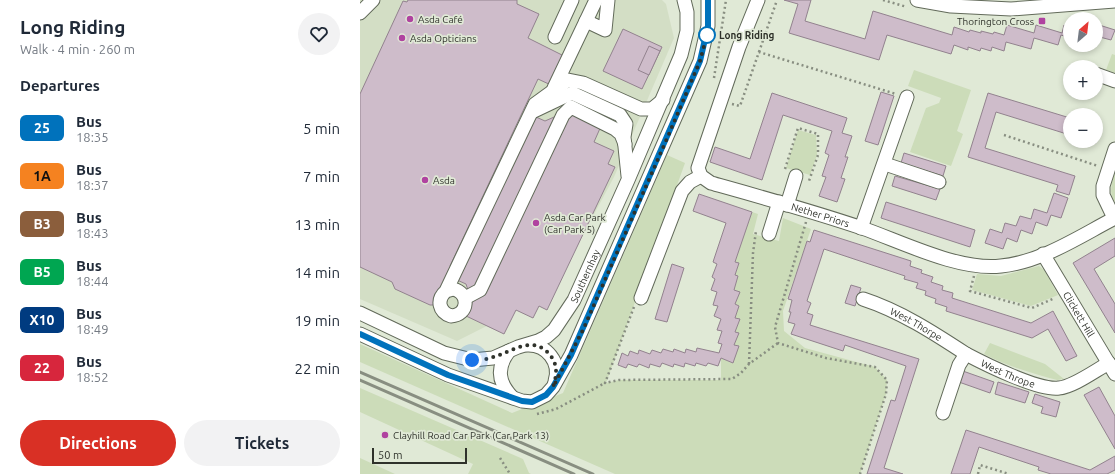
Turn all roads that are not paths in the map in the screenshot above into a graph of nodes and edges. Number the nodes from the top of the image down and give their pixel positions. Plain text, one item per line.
1 (373, 0) edge
2 (572, 0) edge
3 (596, 0) edge
4 (608, 0) edge
5 (684, 0) edge
6 (708, 0) edge
7 (758, 0) edge
8 (917, 0) edge
9 (1115, 1) edge
10 (952, 3) edge
11 (360, 13) edge
12 (586, 21) junction
13 (555, 37) dead end
14 (1103, 77) edge
15 (1115, 81) edge
16 (554, 88) junction
17 (903, 96) road end
18 (663, 99) junction
19 (532, 109) junction
20 (625, 144) junction
21 (1115, 149) edge
22 (885, 164) junction
23 (790, 175) road end
24 (701, 176) junction
25 (628, 180) junction
26 (938, 182) dead end
27 (783, 204) junction
28 (1115, 218) edge
29 (861, 228) junction
30 (769, 234) dead end
31 (1044, 254) junction
32 (446, 291) junction
33 (465, 298) junction
34 (863, 299) dead end
35 (638, 300) road end
36 (360, 313) edge
37 (360, 334) edge
38 (526, 345) junction
39 (509, 351) junction
40 (966, 354) junction
41 (1112, 368) edge
42 (553, 387) junction
43 (513, 398) junction
44 (943, 413) dead end

1 - 11 street
2 - 13 street
3 - 12 street
4 - 12 street
5 - 18 street, Southernhay
6 - 42 street, Southernhay
7 - 24 street
8 - 10 street
9 - 10 street
12 - 16 street
14 - 15 street
16 - 18 street
16 - 19 street
17 - 22 street
18 - 25 street, Southernhay
19 - 20 street
19 - 32 street
20 - 25 street
20 - 33 street
21 - 28 street, Nether Priors
22 - 26 street
22 - 29 street
23 - 27 street
24 - 27 street, Nether Priors
24 - 35 street
25 - 38 street, Southernhay
27 - 29 street, Nether Priors
27 - 30 street
28 - 31 street, Nether Priors
29 - 31 street, Nether Priors
31 - 41 street, Clickett Hill
32 - 33 street
32 - 33 street
34 - 40 street, West Thorpe
36 - 39 street, Southernhay
37 - 43 street, Southernhay
38 - 39 street, Southernhay
38 - 42 street
39 - 43 street
40 - 41 street, West Thrope
40 - 44 street
42 - 43 street, Southernhay

